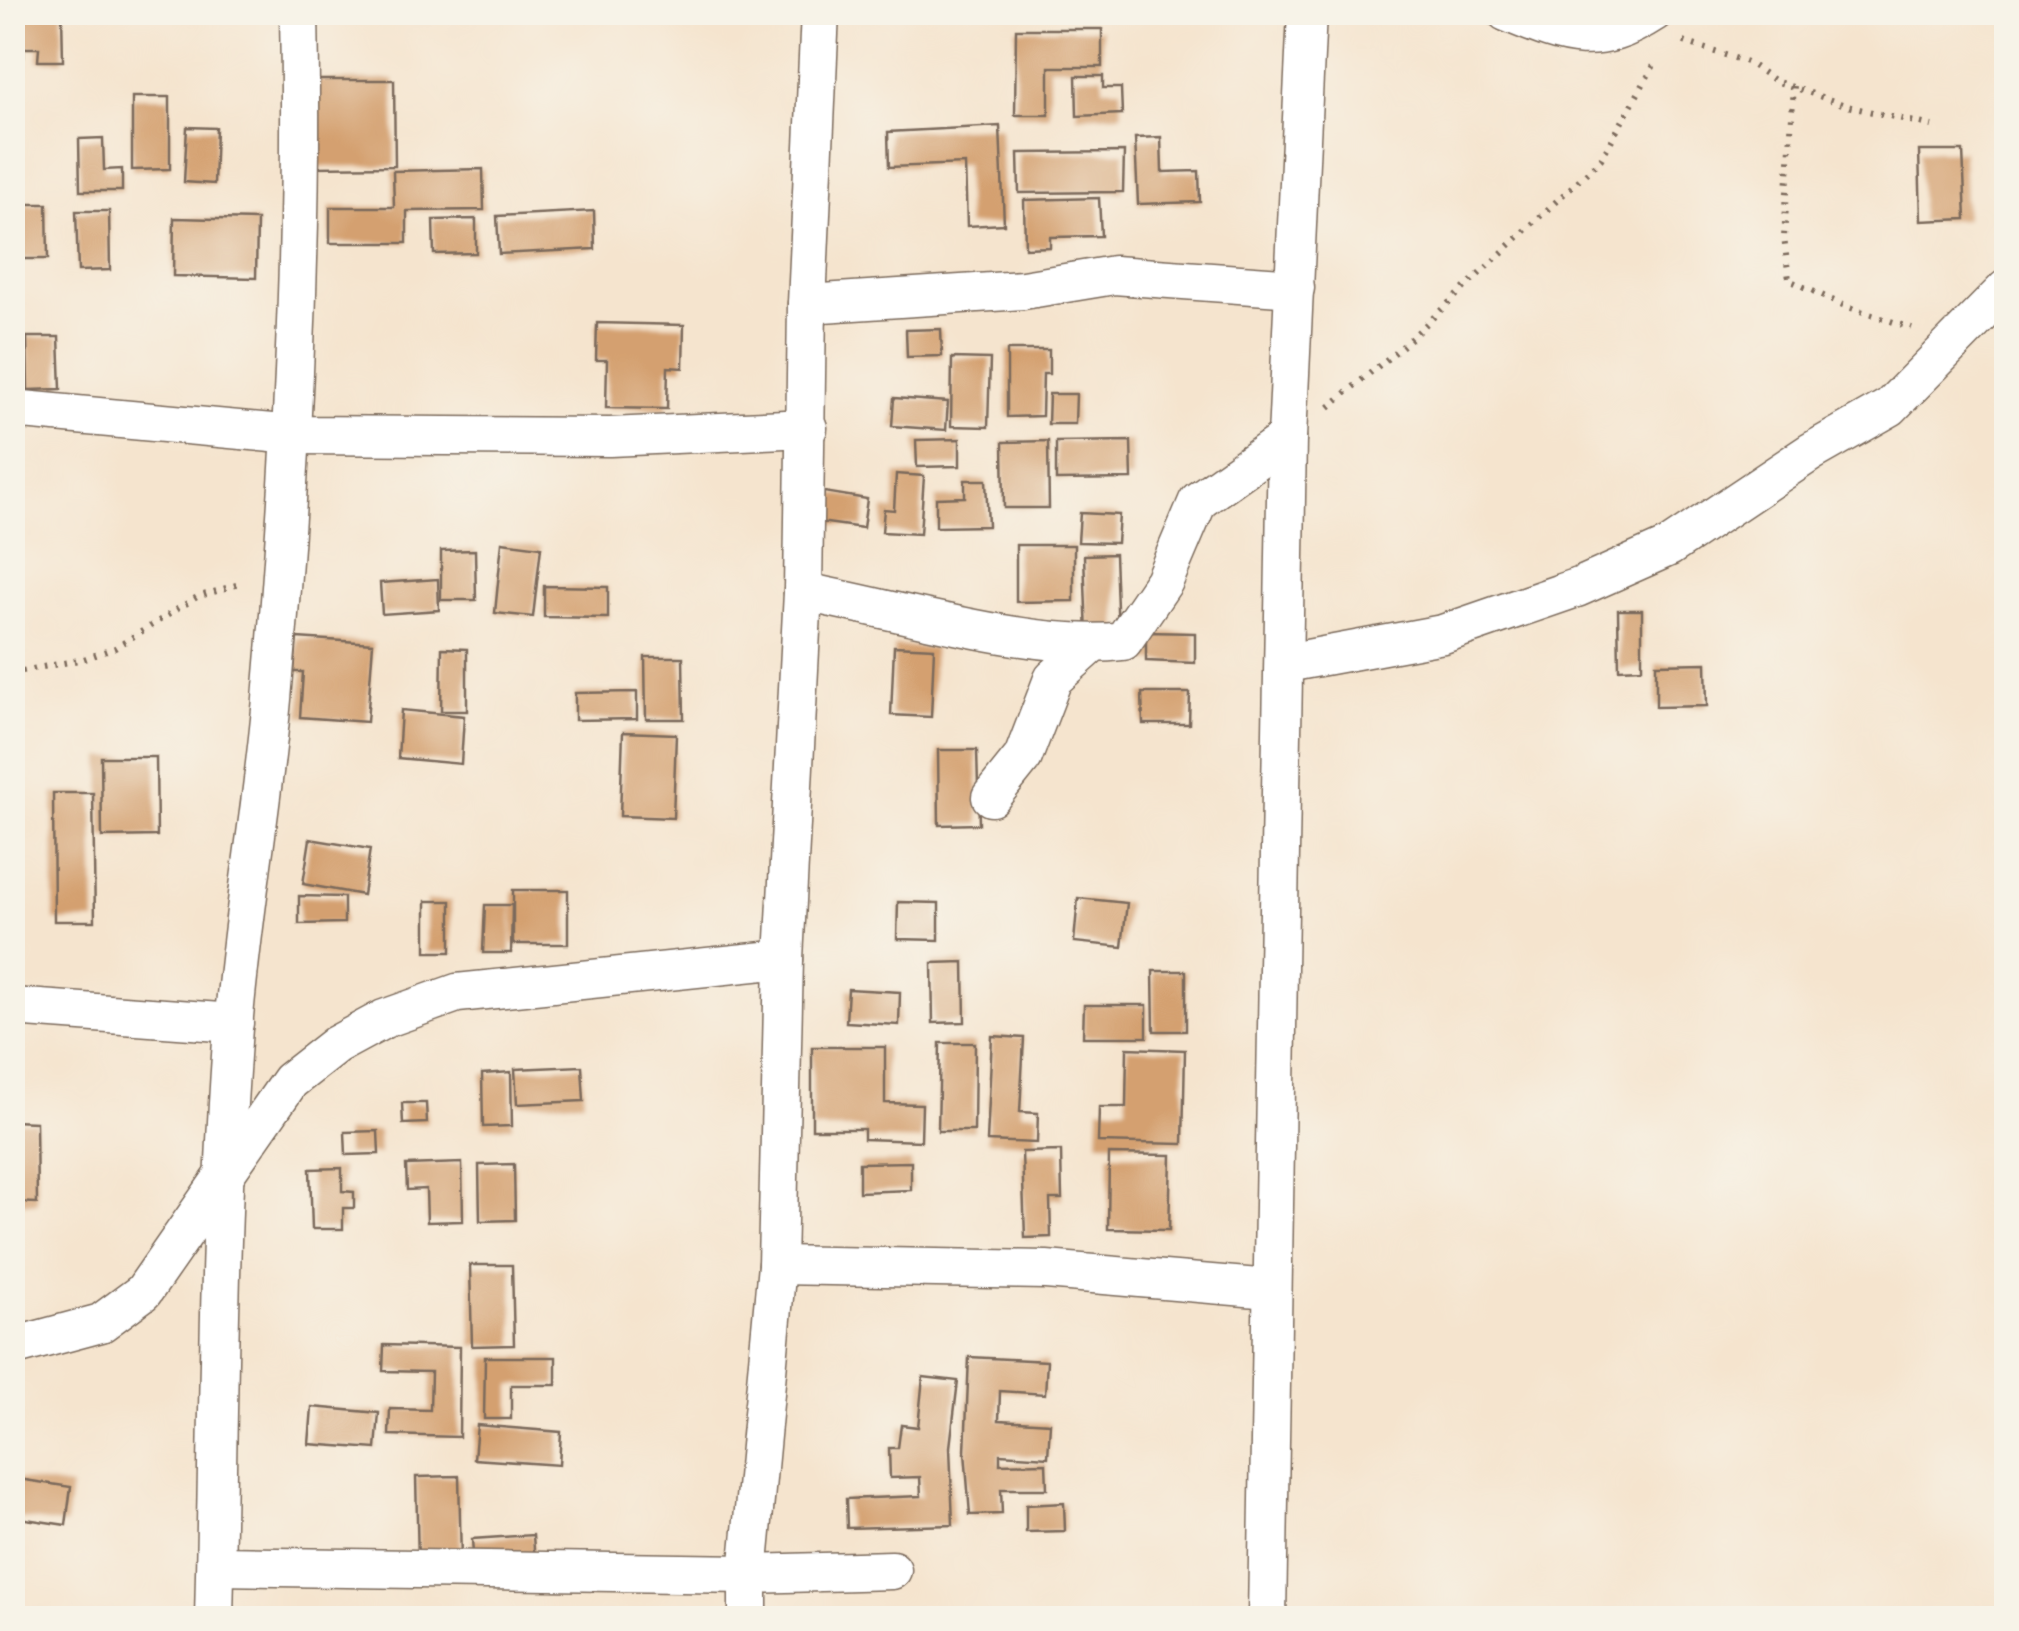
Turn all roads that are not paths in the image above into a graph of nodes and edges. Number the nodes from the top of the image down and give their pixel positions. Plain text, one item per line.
1 (299, 12) edge
2 (820, 12) edge
3 (1307, 12) edge
4 (1506, 12) edge
5 (1661, 25) edge
6 (1296, 288) junction
7 (2006, 290) edge
8 (807, 304) junction
9 (12, 408) edge
10 (808, 428) junction
11 (294, 435) junction
12 (1287, 438) junction
13 (803, 592) junction
14 (1091, 645) junction
15 (1286, 663) junction
16 (991, 797) dead end
17 (784, 959) junction
18 (12, 1007) edge
19 (234, 1023) junction
20 (222, 1176) junction
21 (778, 1264) junction
22 (1270, 1288) junction
23 (12, 1347) edge
24 (216, 1566) junction
25 (892, 1570) dead end
26 (748, 1574) junction
27 (214, 1618) edge
28 (748, 1618) edge
29 (1267, 1618) edge

1 - 11 street
2 - 8 street
3 - 6 street
4 - 5 street
6 - 8 street
6 - 12 street
7 - 15 street
8 - 10 street
9 - 11 street
10 - 11 street
10 - 13 street
11 - 19 street
12 - 14 street
12 - 15 street
13 - 14 street
13 - 17 street
14 - 16 street
15 - 22 street
17 - 20 street
17 - 21 street
18 - 19 street
19 - 20 street
20 - 23 street
20 - 24 street
21 - 22 street
21 - 26 street
22 - 29 street
24 - 26 street
24 - 27 street
25 - 26 street
26 - 28 street

